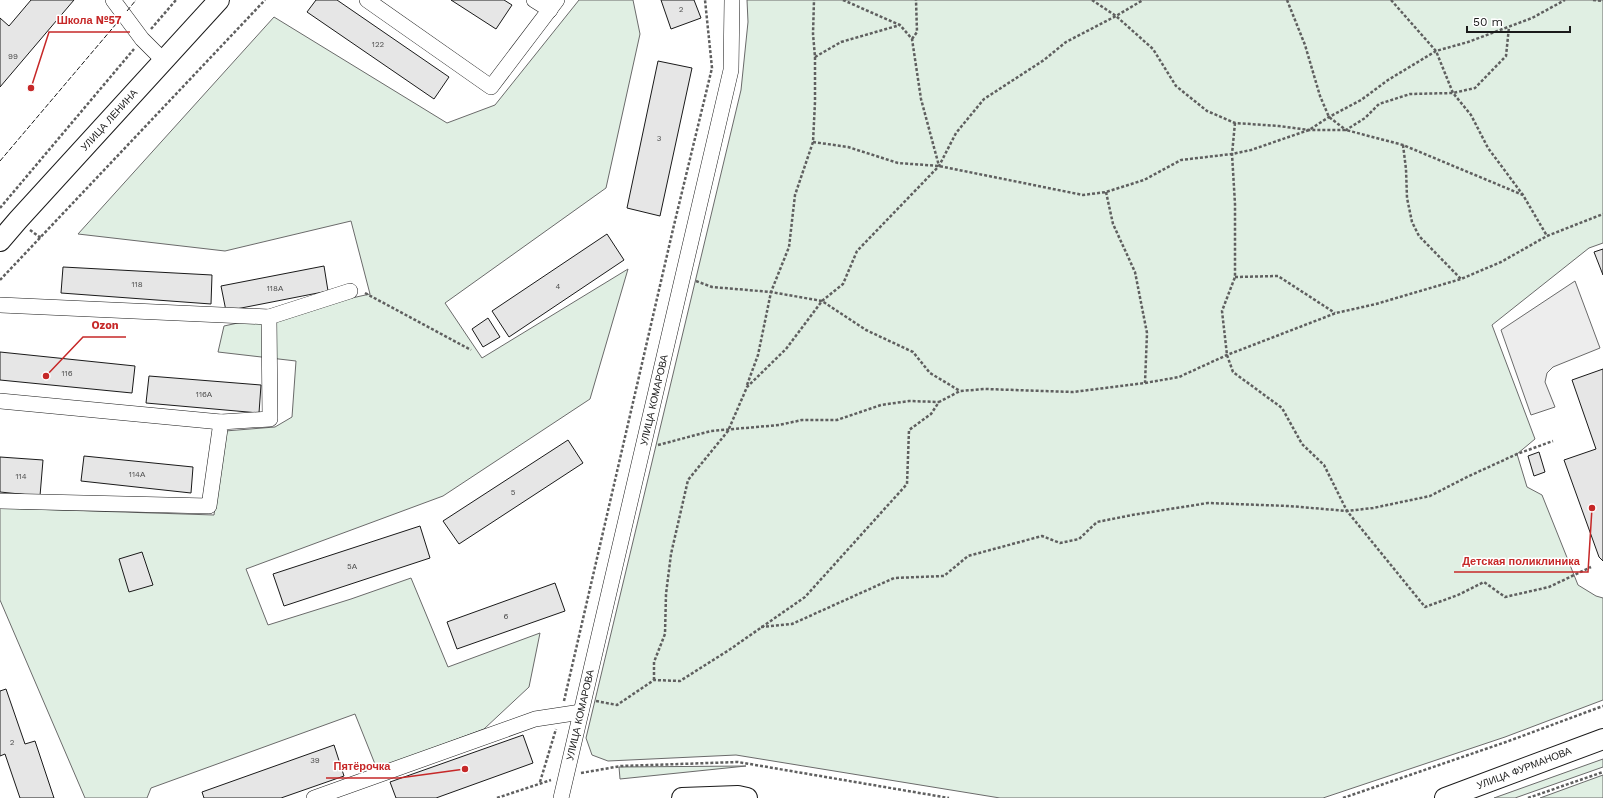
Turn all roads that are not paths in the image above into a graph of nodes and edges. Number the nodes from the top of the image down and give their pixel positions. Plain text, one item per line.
1 (113, 0) edge
2 (219, 0) edge
3 (368, 0) edge
4 (534, 0) edge
5 (732, 0) edge
6 (554, 5) edge
7 (163, 60) junction
8 (0, 241) edge
9 (358, 292) road end
10 (0, 306) edge
11 (269, 317) junction
12 (0, 401) edge
13 (221, 422) junction
14 (0, 501) edge
15 (582, 706) junction
16 (1603, 739) edge
17 (314, 798) edge
18 (561, 798) edge
19 (682, 798) edge
20 (747, 798) edge
21 (1444, 798) edge

1 - 7 street
2 - 7 main road, УЛИЦА ЛЕНИНА
3 - 6 street
4 - 6 street
5 - 15 street, УЛИЦА КОМАРОВА
7 - 8 main road, УЛИЦА ЛЕНИНА
9 - 11 street
10 - 11 street
11 - 13 street
12 - 13 street
13 - 14 street
15 - 17 street
15 - 18 street, УЛИЦА КОМАРОВА
16 - 21 main road, УЛИЦА ФУРМАНОВА
19 - 20 main road

